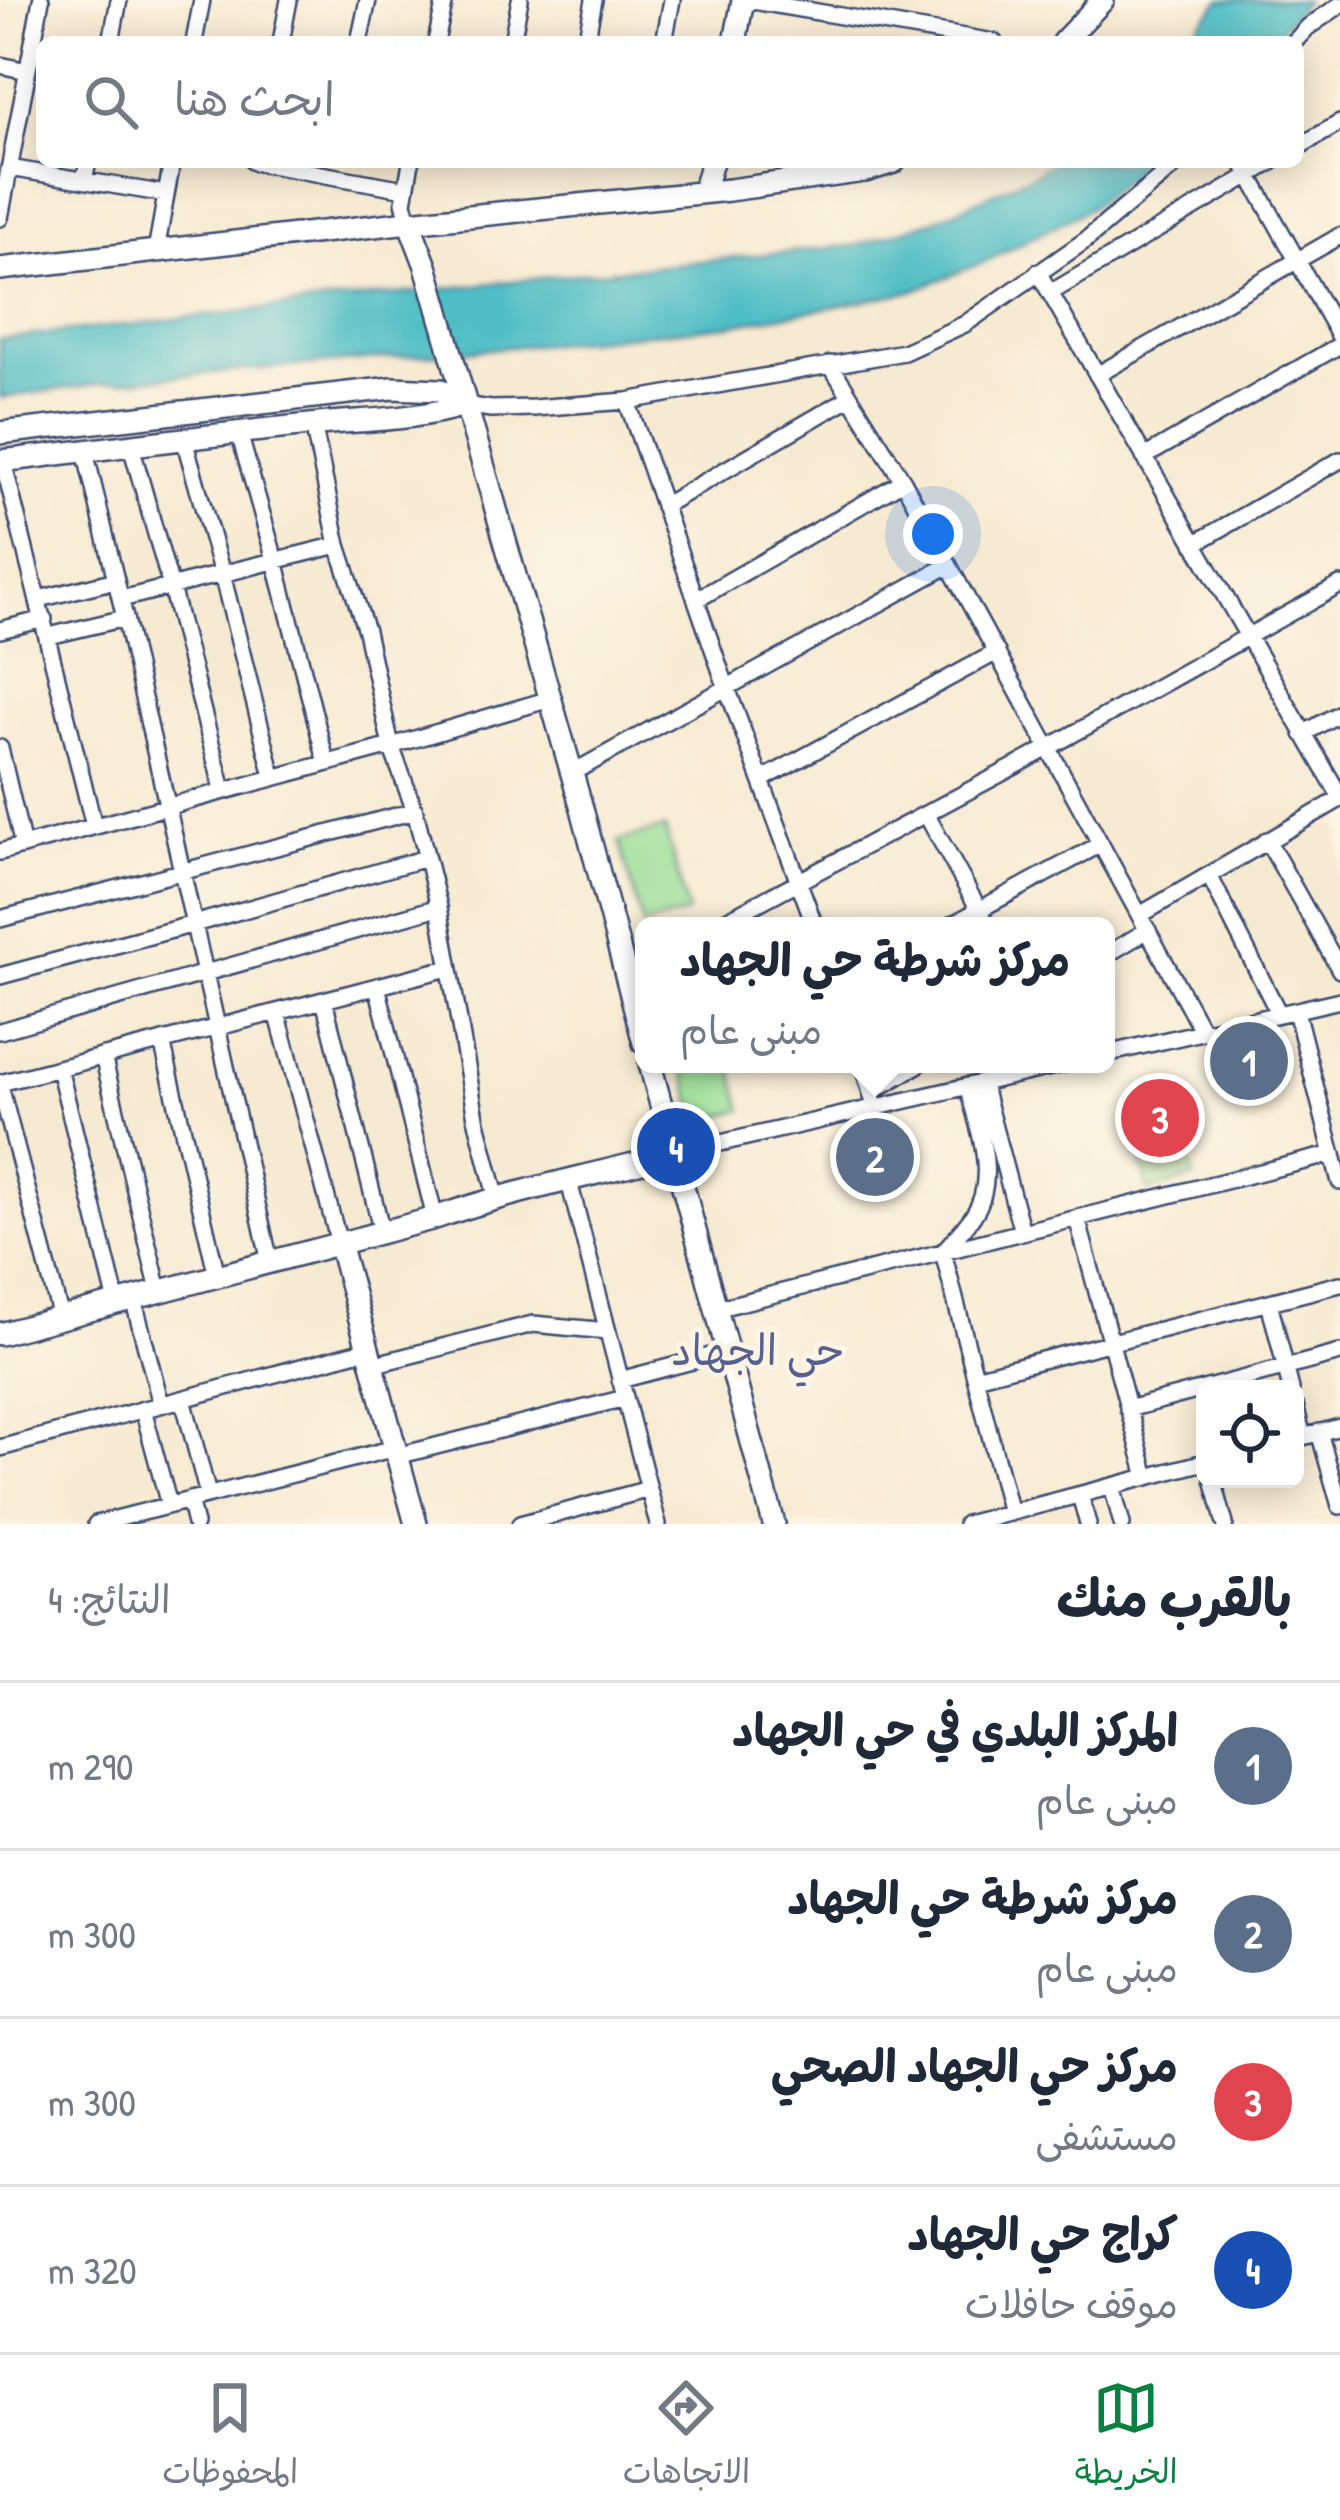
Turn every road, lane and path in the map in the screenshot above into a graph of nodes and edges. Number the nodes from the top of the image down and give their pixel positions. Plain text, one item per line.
1 (41, 0) edge
2 (119, 0) edge
3 (202, 0) edge
4 (289, 0) edge
5 (368, 0) edge
6 (445, 0) edge
7 (520, 0) edge
8 (594, 0) edge
9 (672, 0) edge
10 (745, 0) edge
11 (1103, 0) edge
12 (1321, 0) edge
13 (1340, 5) edge
14 (1308, 27) junction
15 (112, 36) edge
16 (195, 36) edge
17 (281, 36) edge
18 (360, 36) edge
19 (437, 36) edge
20 (513, 36) edge
21 (587, 36) edge
22 (665, 36) edge
23 (736, 36) edge
24 (958, 36) edge
25 (1070, 36) edge
26 (1300, 36) edge
27 (0, 65) edge
28 (28, 71) junction
29 (1340, 123) edge
30 (1304, 144) edge
31 (9, 168) junction
32 (87, 168) edge
33 (171, 168) edge
34 (410, 168) edge
35 (710, 168) edge
36 (867, 168) edge
37 (1172, 168) edge
38 (333, 169) edge
39 (1246, 169) edge
40 (84, 180) junction
41 (405, 189) junction
42 (703, 192) junction
43 (166, 194) junction
44 (0, 218) edge
45 (409, 222) junction
46 (1340, 236) edge
47 (156, 251) junction
48 (1297, 260) junction
49 (0, 268) edge
50 (1038, 272) junction
51 (1050, 293) junction
52 (1340, 341) edge
53 (830, 364) junction
54 (1097, 374) junction
55 (849, 398) junction
56 (627, 401) junction
57 (464, 405) junction
58 (313, 424) junction
59 (0, 433) edge
60 (239, 433) junction
61 (184, 440) junction
62 (131, 446) junction
63 (85, 452) junction
64 (1144, 457) junction
65 (1340, 460) edge
66 (2, 461) edge
67 (903, 481) junction
68 (663, 506) junction
69 (1194, 544) junction
70 (338, 545) junction
71 (275, 560) junction
72 (949, 565) junction
73 (222, 574) junction
74 (116, 580) junction
75 (1340, 585) edge
76 (171, 586) junction
77 (39, 599) junction
78 (121, 599) junction
79 (696, 600) junction
80 (125, 618) junction
81 (46, 627) junction
82 (0, 630) edge
83 (1247, 638) junction
84 (997, 652) junction
85 (727, 688) junction
86 (550, 699) junction
87 (1340, 713) edge
88 (1303, 734) junction
89 (391, 746) junction
90 (0, 748) edge
91 (1049, 748) junction
92 (326, 761) junction
93 (572, 773) junction
94 (273, 776) junction
95 (763, 779) junction
96 (223, 790) junction
97 (1340, 798) edge
98 (167, 806) junction
99 (416, 812) junction
100 (926, 814) junction
101 (94, 826) junction
102 (1268, 841) junction
103 (1101, 844) junction
104 (23, 846) junction
105 (0, 852) edge
106 (426, 858) junction
107 (183, 873) junction
108 (1209, 874) junction
109 (800, 881) junction
110 (439, 907) junction
111 (979, 909) junction
112 (1139, 915) junction
113 (733, 917) edge
114 (812, 917) edge
115 (965, 917) edge
116 (983, 917) edge
117 (0, 919) edge
118 (194, 925) junction
119 (1148, 931) junction
120 (1115, 950) edge
121 (448, 968) junction
122 (635, 969) edge
123 (1340, 970) edge
124 (206, 975) junction
125 (0, 976) edge
126 (377, 986) junction
127 (324, 1000) junction
128 (1340, 1000) edge
129 (277, 1012) junction
130 (1287, 1012) junction
131 (218, 1027) junction
132 (0, 1031) edge
133 (1203, 1032) junction
134 (162, 1041) junction
135 (1115, 1052) edge
136 (103, 1056) junction
137 (59, 1068) junction
138 (652, 1073) edge
139 (865, 1073) edge
140 (908, 1073) edge
141 (1026, 1073) edge
142 (0, 1084) edge
143 (975, 1085) junction
144 (874, 1100) junction
145 (673, 1154) junction
146 (1333, 1154) junction
147 (569, 1182) junction
148 (1340, 1182) edge
149 (496, 1196) junction
150 (435, 1218) junction
151 (1077, 1218) junction
152 (382, 1232) junction
153 (1022, 1232) junction
154 (339, 1243) junction
155 (943, 1252) junction
156 (270, 1262) junction
157 (217, 1276) junction
158 (1340, 1284) edge
159 (159, 1291) junction
160 (125, 1300) junction
161 (1269, 1302) junction
162 (715, 1310) junction
163 (62, 1318) junction
164 (608, 1330) junction
165 (0, 1334) edge
166 (1110, 1342) junction
167 (727, 1352) junction
168 (1340, 1354) edge
169 (370, 1357) junction
170 (1286, 1368) junction
171 (975, 1377) junction
172 (620, 1380) junction
173 (1289, 1380) edge
174 (625, 1398) junction
175 (183, 1399) junction
176 (161, 1405) junction
177 (143, 1409) junction
178 (1128, 1409) junction
179 (1340, 1427) edge
180 (1306, 1436) edge
181 (0, 1448) edge
182 (396, 1452) junction
183 (1196, 1464) edge
184 (1147, 1477) junction
185 (1112, 1486) junction
186 (1216, 1488) edge
187 (649, 1489) junction
188 (208, 1495) junction
189 (1080, 1495) junction
190 (189, 1500) junction
191 (169, 1505) junction
192 (1340, 1507) edge
193 (1010, 1513) junction
194 (977, 1523) edge
195 (96, 1524) edge
196 (195, 1524) edge
197 (416, 1524) edge
198 (520, 1524) edge
199 (658, 1524) edge
200 (774, 1524) edge
201 (1088, 1524) edge
202 (1122, 1524) edge
203 (1226, 1524) edge

1 - 28 street
2 - 15 street
3 - 16 street
4 - 17 street
5 - 18 street
6 - 19 street
7 - 20 street
8 - 21 street
9 - 22 street
10 - 23 street
10 - 24 street
11 - 25 street
12 - 14 street
13 - 14 street
14 - 26 street
27 - 28 street
28 - 31 street
29 - 30 street
31 - 40 street
31 - 44 street
32 - 40 street
33 - 43 street
34 - 41 street
35 - 42 street
36 - 42 street
37 - 50 street
38 - 41 street
39 - 48 street
39 - 51 street
40 - 43 street
41 - 45 street
42 - 45 street
43 - 47 street
45 - 47 street
45 - 57 street
46 - 48 street
47 - 49 street
48 - 52 street
48 - 54 street
50 - 51 street
50 - 53 street
51 - 54 street
52 - 64 street
53 - 55 street
53 - 56 street
54 - 64 street
55 - 67 street
55 - 68 street
56 - 57 street
56 - 68 street
57 - 58 street
57 - 59 street
57 - 86 street
58 - 60 street
58 - 70 street
60 - 61 street
60 - 71 street
61 - 62 street
61 - 73 street
62 - 63 street
62 - 76 street
63 - 66 street
63 - 74 street
64 - 69 street
65 - 69 street
66 - 77 street
67 - 72 street
67 - 79 street
68 - 79 street
69 - 83 street
70 - 71 street
70 - 89 street
71 - 73 street
71 - 92 street
72 - 84 street
72 - 85 street
73 - 76 street
73 - 94 street
74 - 77 street
74 - 78 street
75 - 83 street
76 - 78 street
76 - 96 street
77 - 81 street
78 - 80 street
79 - 85 street
80 - 81 street
80 - 98 street
81 - 82 street
81 - 101 street
83 - 88 street
83 - 91 street
84 - 91 street
84 - 95 street
85 - 93 street
85 - 95 street
86 - 89 street
86 - 93 street
87 - 88 street
88 - 97 street
89 - 92 street
89 - 99 street
90 - 104 street
91 - 100 street
91 - 103 street
92 - 94 street
93 - 122 street
94 - 96 street
95 - 109 street
96 - 98 street
97 - 102 street
98 - 101 street
98 - 107 street
99 - 106 street
99 - 107 street
100 - 109 street
100 - 111 street
101 - 104 street
102 - 108 street
102 - 123 street
103 - 111 street
103 - 112 street
104 - 105 street
106 - 110 street
106 - 118 street
107 - 117 street
107 - 118 street
108 - 112 street
108 - 130 street
109 - 113 street
109 - 114 street
110 - 121 street
110 - 124 street
111 - 115 street
111 - 116 street
112 - 119 street
118 - 124 street
118 - 125 street
119 - 120 street
119 - 133 street
121 - 126 street
121 - 149 street
124 - 131 street
124 - 132 street
126 - 127 street
126 - 150 street
127 - 129 street
127 - 152 street
128 - 130 street
129 - 131 street
129 - 154 street
130 - 133 street
130 - 146 street
131 - 134 street
131 - 156 street
133 - 135 street
134 - 136 street
134 - 157 street
136 - 137 street
136 - 159 street
137 - 142 street
137 - 160 street
138 - 145 street
139 - 144 street
140 - 144 street
141 - 143 street
142 - 163 street
143 - 144 street
143 - 153 street
143 - 155 street
144 - 145 street
145 - 147 street
145 - 162 street
146 - 148 street
146 - 151 street
147 - 149 street
147 - 164 street
149 - 150 street
150 - 152 street
151 - 153 street
151 - 166 street
152 - 154 street
153 - 155 street
154 - 156 street
154 - 169 street
155 - 162 street
155 - 171 street
156 - 157 street
157 - 159 street
158 - 161 street
159 - 160 street
160 - 163 street
160 - 176 street
161 - 166 street
161 - 170 street
162 - 167 street
163 - 165 street
164 - 169 street
164 - 172 street
166 - 171 street
166 - 178 street
167 - 172 street
167 - 200 street
168 - 170 street
169 - 175 street
169 - 182 street
170 - 173 street
170 - 178 street
171 - 193 street
172 - 174 street
174 - 182 street
174 - 187 street
175 - 176 street
175 - 188 street
176 - 177 street
177 - 181 street
177 - 191 street
178 - 184 street
179 - 180 street
180 - 192 street
182 - 188 street
182 - 197 street
183 - 184 street
184 - 185 street
185 - 189 street
185 - 202 street
186 - 203 street
187 - 198 street
187 - 199 street
188 - 190 street
189 - 193 street
189 - 201 street
190 - 191 street
190 - 196 street
191 - 195 street
193 - 194 street

